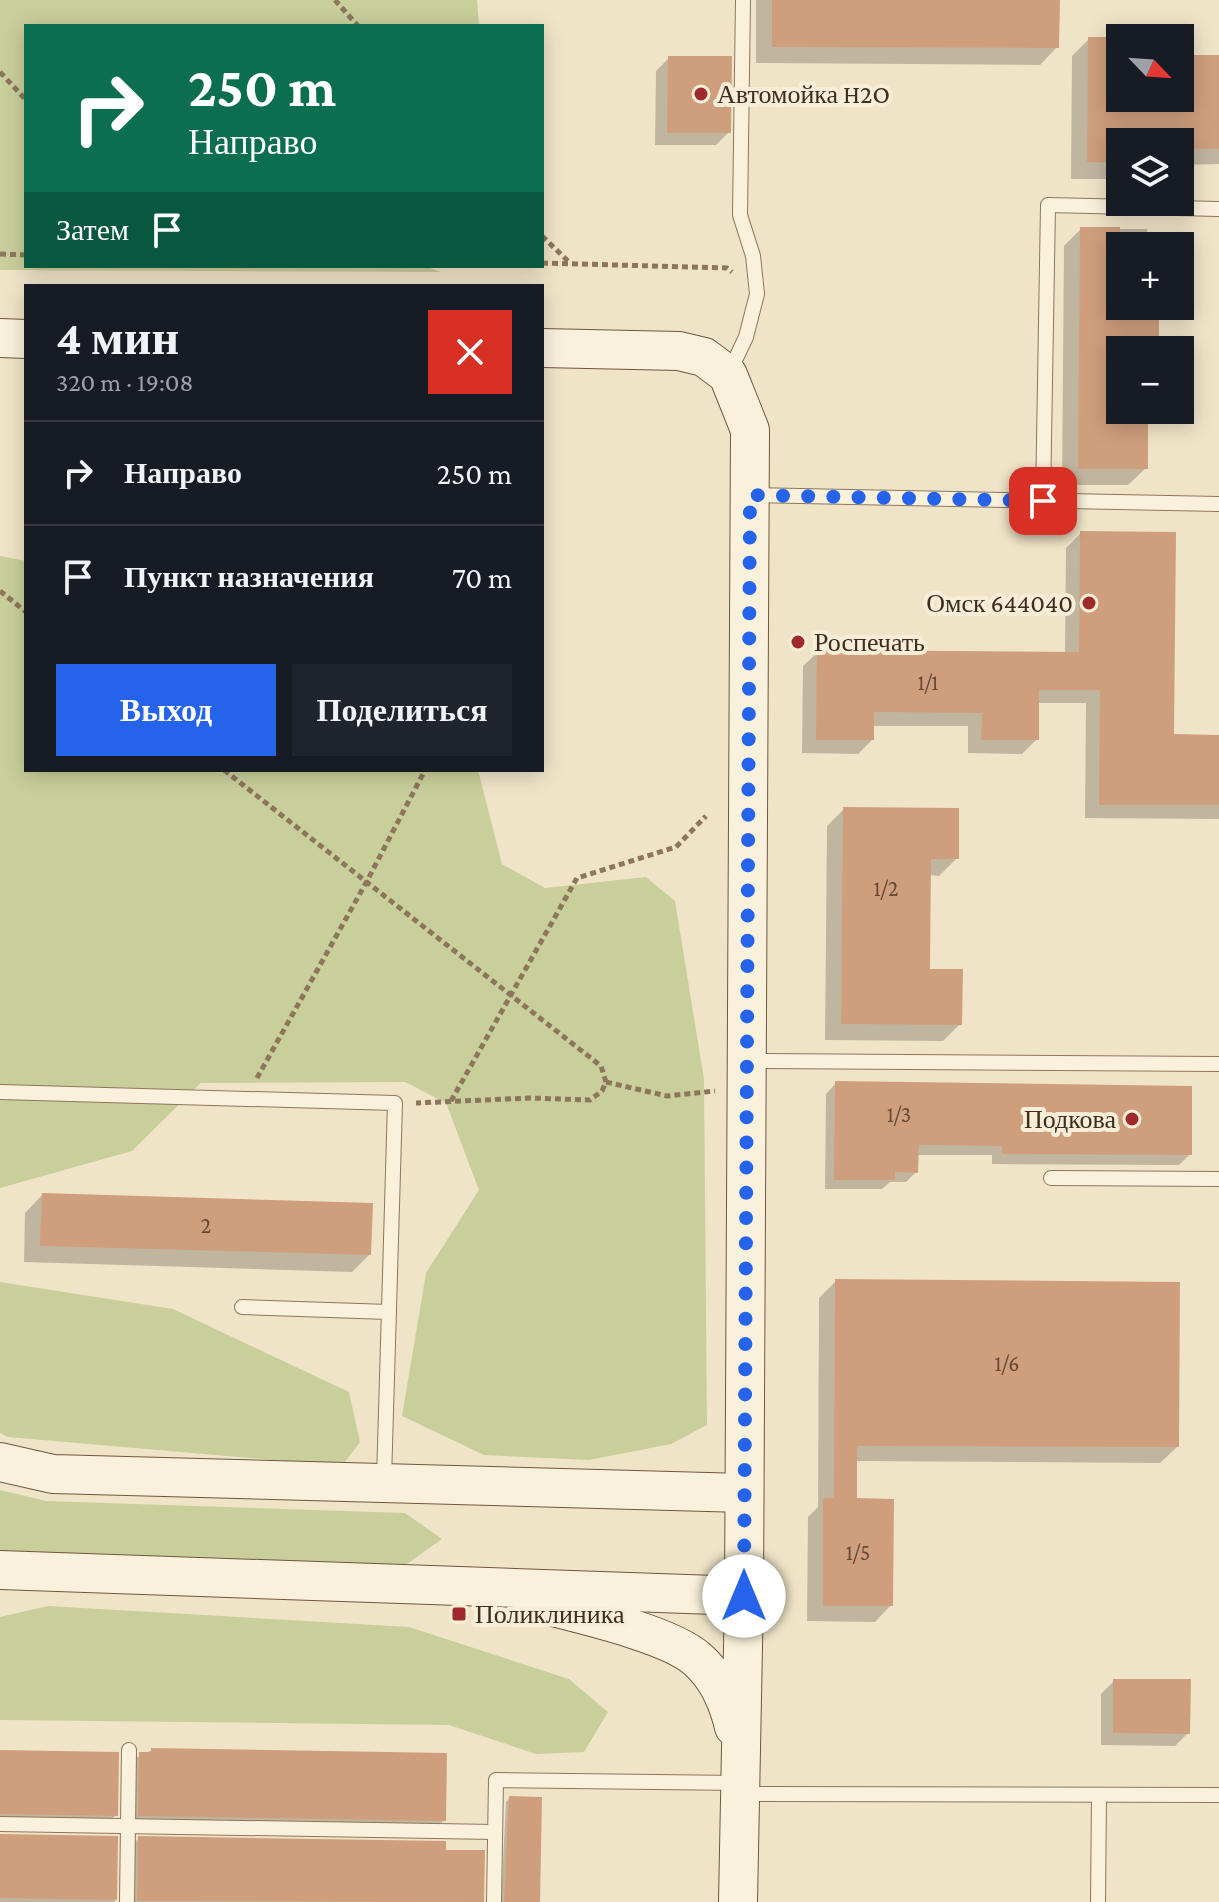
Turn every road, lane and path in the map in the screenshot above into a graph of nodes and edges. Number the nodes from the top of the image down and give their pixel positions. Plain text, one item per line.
1 (335, 0) edge
2 (743, 0) edge
3 (356, 24) edge
4 (0, 72) edge
5 (24, 98) edge
6 (1219, 209) edge
7 (544, 238) edge
8 (0, 254) edge
9 (24, 255) edge
10 (544, 263) edge
11 (571, 263) junction
12 (757, 294) junction
13 (0, 338) edge
14 (24, 339) edge
15 (544, 348) edge
16 (728, 375) junction
17 (750, 495) junction
18 (1043, 501) junction
19 (1219, 504) edge
20 (0, 591) edge
21 (24, 610) edge
22 (227, 772) edge
23 (424, 772) edge
24 (706, 816) dead end
25 (367, 881) junction
26 (511, 995) junction
27 (1219, 1064) edge
28 (746, 1075) junction
29 (606, 1082) junction
30 (0, 1092) edge
31 (244, 1099) junction
32 (451, 1101) junction
33 (395, 1103) junction
34 (1051, 1178) dead end
35 (1219, 1179) edge
36 (242, 1307) dead end
37 (389, 1312) junction
38 (0, 1462) edge
39 (383, 1483) junction
40 (744, 1493) junction
41 (0, 1570) edge
42 (480, 1587) junction
43 (744, 1596) junction
44 (129, 1750) dead end
45 (740, 1778) junction
46 (1099, 1795) junction
47 (1219, 1795) edge
48 (0, 1824) edge
49 (128, 1826) junction
50 (495, 1832) junction
51 (127, 1902) edge
52 (494, 1902) edge
53 (738, 1902) edge
54 (1098, 1902) edge

1 - 3 path
2 - 12 lane
4 - 5 path
6 - 18 lane
7 - 11 path
8 - 9 path
10 - 11 path
11 - 12 path
12 - 16 lane
13 - 14 main road
15 - 16 main road
16 - 17 main road
17 - 18 lane
17 - 28 main road
18 - 19 lane
20 - 21 path
22 - 25 path
23 - 25 path
24 - 26 path
25 - 26 path
25 - 31 path
26 - 29 path
26 - 32 path
27 - 28 lane
28 - 29 path
28 - 40 main road
29 - 32 path
30 - 31 lane
31 - 33 lane
32 - 33 path
33 - 37 lane
34 - 35 lane
36 - 37 lane
37 - 39 lane
38 - 39 main road
39 - 40 main road
40 - 43 main road
41 - 42 main road
42 - 43 main road
42 - 45 main road
43 - 45 main road
44 - 49 lane
45 - 46 lane
45 - 50 lane
45 - 53 main road
46 - 47 lane
46 - 54 lane
48 - 49 lane
49 - 50 lane
49 - 51 lane
50 - 52 lane

